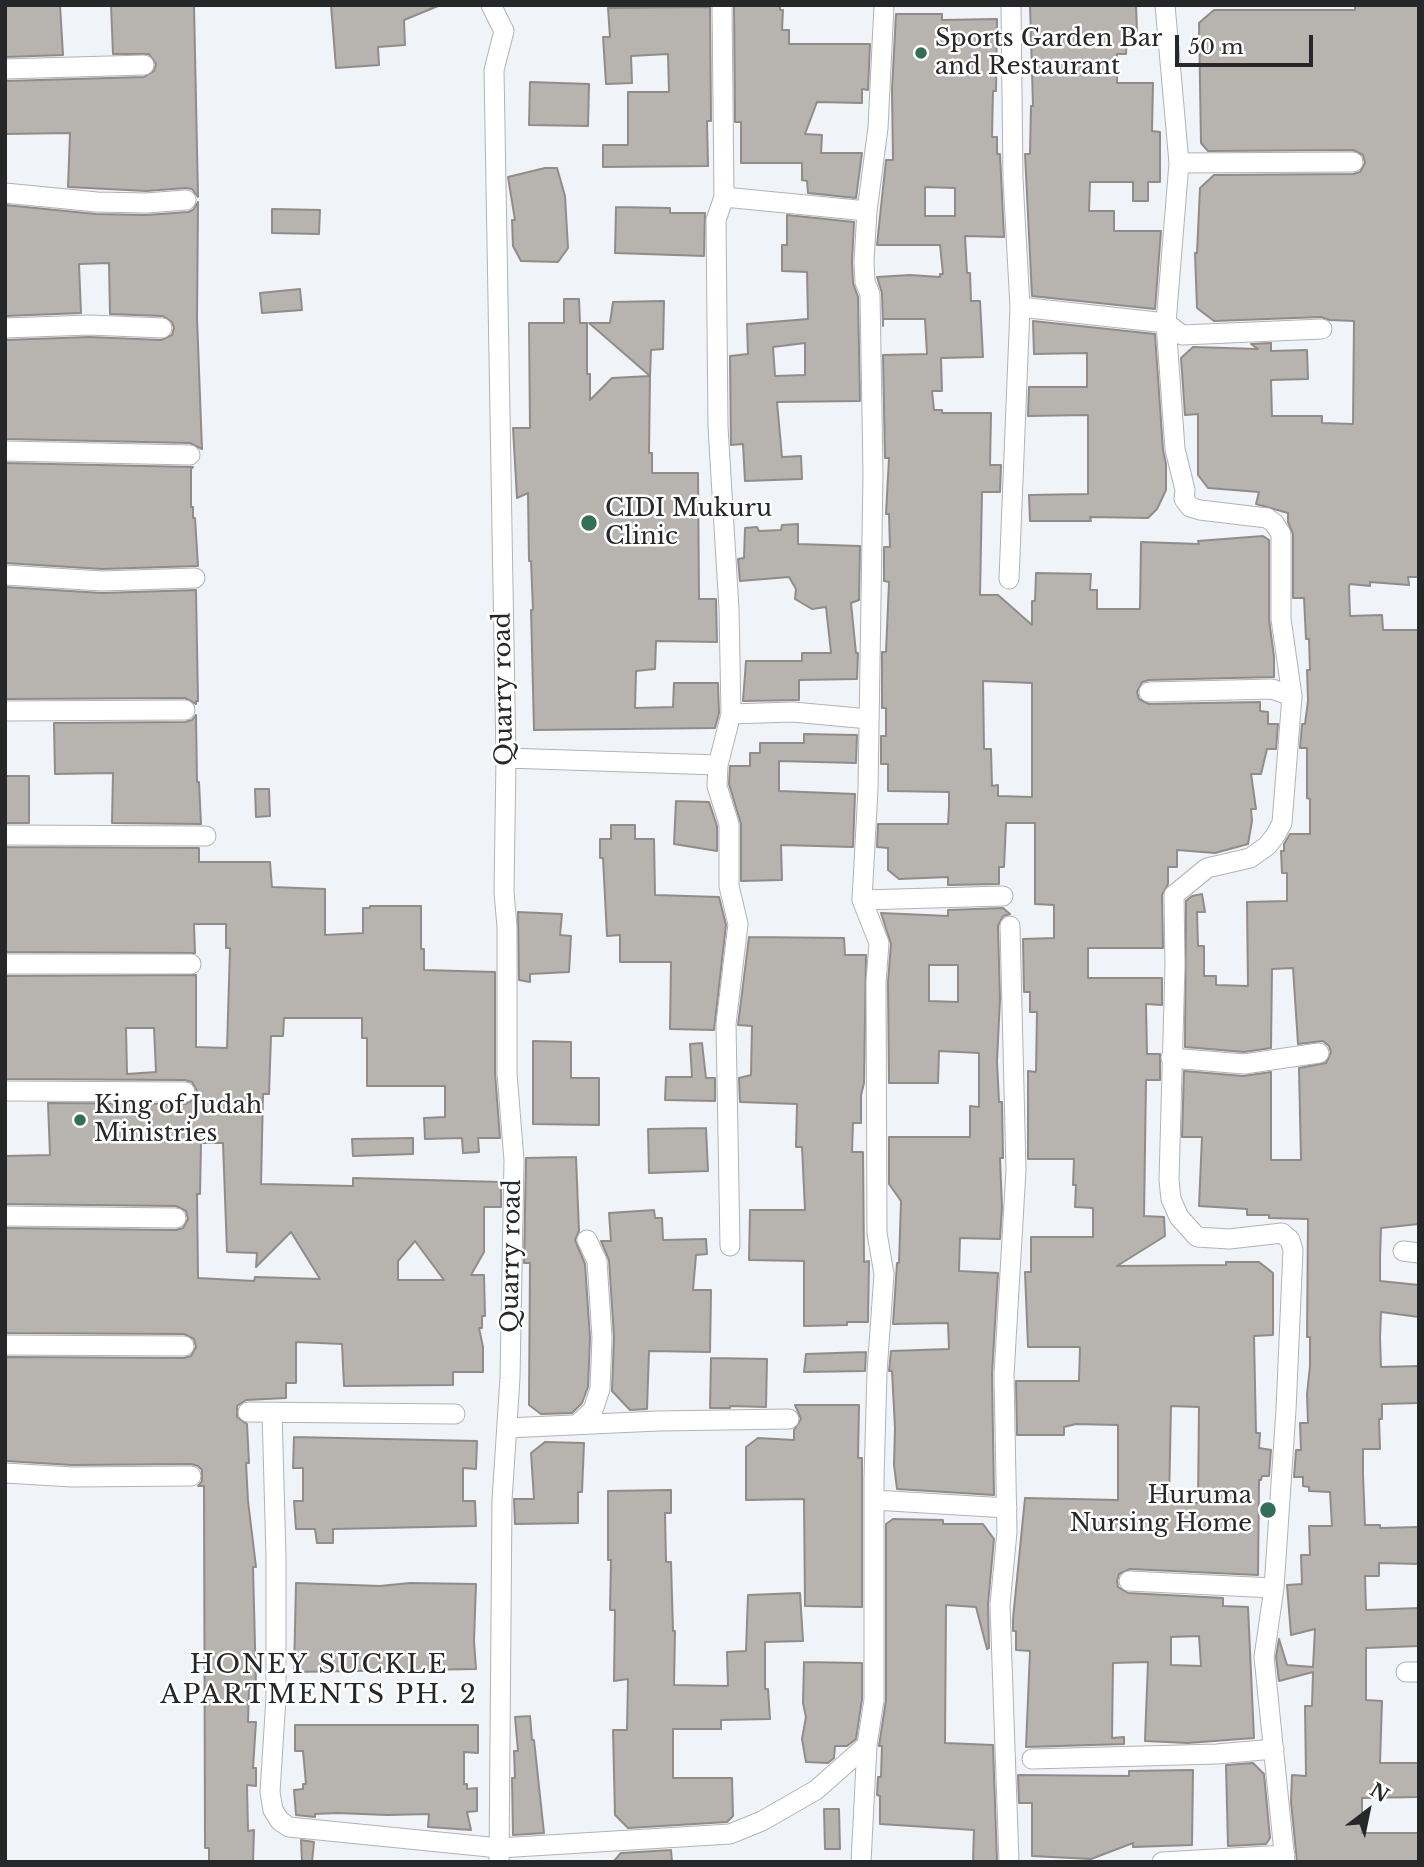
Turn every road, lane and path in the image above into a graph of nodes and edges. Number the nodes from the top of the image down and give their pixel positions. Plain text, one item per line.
1 (491, 5) edge
2 (722, 5) edge
3 (884, 5) edge
4 (1011, 5) edge
5 (1165, 5) edge
6 (144, 65) dead end
7 (5, 69) edge
8 (1353, 162) dead end
9 (1179, 163) junction
10 (5, 193) edge
11 (724, 197) junction
12 (186, 200) dead end
13 (867, 211) junction
14 (1020, 307) junction
15 (1166, 323) junction
16 (5, 328) edge
17 (162, 328) dead end
18 (1322, 329) dead end
19 (5, 451) edge
20 (190, 455) dead end
21 (5, 575) edge
22 (195, 578) dead end
23 (1009, 579) dead end
24 (1149, 692) dead end
25 (1292, 696) junction
26 (184, 710) dead end
27 (5, 711) edge
28 (731, 714) junction
29 (869, 719) junction
30 (506, 758) junction
31 (718, 765) junction
32 (5, 835) edge
33 (206, 836) dead end
34 (1003, 896) dead end
35 (862, 900) junction
36 (1010, 926) dead end
37 (5, 964) edge
38 (191, 964) dead end
39 (1319, 1053) dead end
40 (1171, 1058) junction
41 (5, 1091) edge
42 (185, 1092) dead end
43 (5, 1216) edge
44 (176, 1218) dead end
45 (587, 1240) dead end
46 (730, 1246) dead end
47 (5, 1345) edge
48 (184, 1346) dead end
49 (248, 1412) dead end
50 (272, 1412) junction
51 (455, 1414) dead end
52 (789, 1419) dead end
53 (578, 1424) junction
54 (507, 1428) junction
55 (5, 1474) edge
56 (191, 1476) dead end
57 (874, 1500) junction
58 (1007, 1508) junction
59 (1129, 1581) dead end
60 (1274, 1588) junction
61 (867, 1745) junction
62 (1274, 1749) junction
63 (1032, 1759) dead end
64 (499, 1855) edge
65 (1285, 1858) edge
66 (861, 1862) edge
67 (1009, 1862) edge
68 (1162, 1862) edge

1 - 30 street, Quarry road
2 - 11 street
3 - 13 street
4 - 14 street
5 - 9 street
6 - 7 street
8 - 9 street
9 - 15 street
10 - 12 street
11 - 13 street
11 - 28 street
13 - 29 street
14 - 15 street
14 - 23 street
15 - 18 street
15 - 25 street
16 - 17 street
19 - 20 street
21 - 22 street
24 - 25 street
25 - 40 street
26 - 27 street
28 - 29 street
28 - 31 street
29 - 35 street
30 - 31 street
30 - 54 street, Quarry road
31 - 46 street
32 - 33 street
34 - 35 street
35 - 57 street
36 - 58 street
37 - 38 street
39 - 40 street
40 - 60 street
41 - 42 street
43 - 44 street
45 - 53 street
47 - 48 street
49 - 50 street
50 - 51 street
50 - 64 street
52 - 53 street
53 - 54 street
54 - 64 street, Quarry road
55 - 56 street
57 - 58 street
57 - 61 street
58 - 67 street
59 - 60 street
60 - 62 street
61 - 64 street
61 - 66 street
62 - 63 street
62 - 65 street
65 - 68 street

